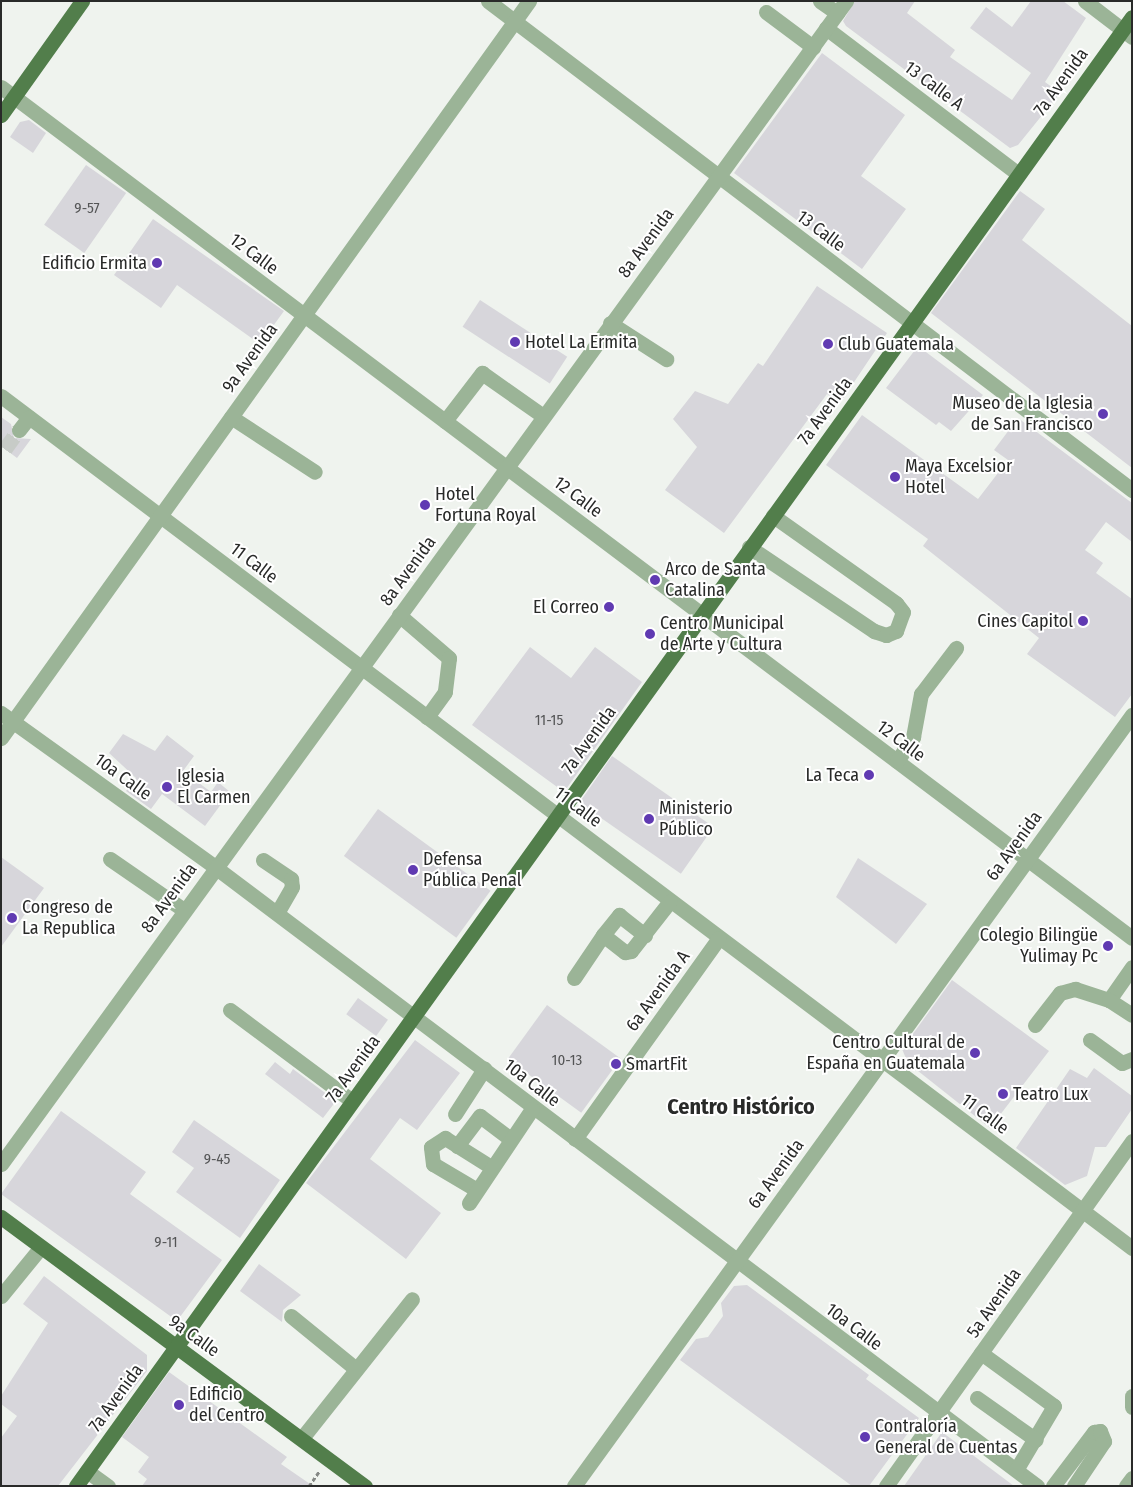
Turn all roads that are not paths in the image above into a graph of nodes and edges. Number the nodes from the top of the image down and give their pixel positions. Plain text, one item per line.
1 (82, 1) edge
2 (488, 1) edge
3 (529, 1) edge
4 (820, 1) edge
5 (1085, 1) edge
6 (842, 7) edge
7 (766, 12) dead end
8 (1132, 16) edge
9 (515, 22) junction
10 (826, 28) junction
11 (1127, 33) edge
12 (813, 47) junction
13 (1, 87) edge
14 (15, 97) junction
15 (1, 115) edge
16 (1018, 174) junction
17 (718, 176) junction
18 (305, 315) junction
19 (610, 323) junction
20 (912, 323) junction
21 (666, 359) dead end
22 (1, 396) edge
23 (543, 416) junction
24 (29, 417) junction
25 (231, 417) junction
26 (445, 421) junction
27 (19, 430) tunnel mouth
28 (506, 467) junction
29 (315, 472) dead end
30 (1132, 490) edge
31 (160, 515) junction
32 (773, 516) junction
33 (749, 547) junction
34 (702, 614) junction
35 (399, 615) junction
36 (956, 648) dead end
37 (362, 667) junction
38 (1132, 715) edge
39 (7, 717) edge
40 (427, 717) junction
41 (1, 738) edge
42 (897, 761) junction
43 (558, 816) junction
44 (110, 859) dead end
45 (1028, 859) junction
46 (263, 860) dead end
47 (215, 867) junction
48 (670, 901) junction
49 (184, 910) junction
50 (276, 913) junction
51 (603, 935) junction
52 (645, 935) junction
53 (719, 938) junction
54 (1132, 938) edge
55 (1130, 974) edge
56 (574, 978) dead end
57 (1109, 1000) junction
58 (230, 1010) dead end
59 (414, 1016) junction
60 (1132, 1016) edge
61 (1035, 1025) dead end
62 (1090, 1040) dead end
63 (1132, 1059) edge
64 (882, 1060) junction
65 (484, 1069) junction
66 (352, 1102) junction
67 (532, 1109) junction
68 (456, 1114) dead end
69 (509, 1138) junction
70 (575, 1139) junction
71 (1132, 1141) edge
72 (458, 1146) junction
73 (1, 1164) edge
74 (491, 1167) junction
75 (477, 1190) junction
76 (469, 1203) dead end
77 (1082, 1211) junction
78 (1, 1217) edge
79 (41, 1247) junction
80 (1132, 1248) edge
81 (736, 1262) junction
82 (1, 1296) edge
83 (412, 1299) dead end
84 (291, 1316) dead end
85 (177, 1346) junction
86 (981, 1353) junction
87 (356, 1369) junction
88 (1132, 1396) edge
89 (976, 1398) dead end
90 (1132, 1407) edge
91 (939, 1413) junction
92 (302, 1438) junction
93 (1036, 1440) junction
94 (1016, 1470) junction
95 (87, 1471) junction
96 (1132, 1478) edge
97 (76, 1486) edge
98 (108, 1486) edge
99 (366, 1486) edge
100 (574, 1486) edge
101 (886, 1486) edge
102 (1037, 1486) edge
103 (1053, 1486) edge
104 (1074, 1486) edge
105 (1126, 1486) edge

1 - 14 main road
2 - 9 street, 13 Calle
3 - 9 street, 9a Avenida
4 - 6 street
5 - 11 street
6 - 10 street, 8a Avenida
7 - 12 street
8 - 11 main road, 7a Avenida
9 - 17 street, 13 Calle
9 - 18 street, 9a Avenida
10 - 12 street, 8a Avenida
10 - 16 street, 13 Calle A
11 - 16 main road, 7a Avenida
12 - 17 street, 8a Avenida
13 - 14 street, 12 Calle
14 - 15 main road
14 - 18 street, 12 Calle
16 - 20 main road, 7a Avenida
17 - 19 street, 8a Avenida
17 - 20 street, 13 Calle
18 - 25 street, 9a Avenida
18 - 26 street, 12 Calle
19 - 21 street
19 - 23 street, 8a Avenida
20 - 30 street, 13 Calle
20 - 32 main road, 7a Avenida
22 - 24 street, 11 Calle
23 - 26 street
23 - 28 street, 8a Avenida
24 - 27 street
24 - 31 street, 11 Calle
25 - 29 street
25 - 31 street, 9a Avenida
26 - 28 street, 12 Calle
28 - 34 street, 12 Calle
28 - 35 street, 8a Avenida
31 - 37 street, 11 Calle
31 - 39 street, 9a Avenida
32 - 33 main road, 7a Avenida
32 - 33 street
33 - 34 main road, 7a Avenida
34 - 42 street, 12 Calle
34 - 43 main road, 7a Avenida
35 - 37 street, 8a Avenida
35 - 40 street
36 - 42 street
37 - 40 street, 11 Calle
37 - 47 street, 8a Avenida
38 - 45 street, 6a Avenida
39 - 41 street, 9a Avenida
39 - 47 street, 10a Calle
40 - 43 street, 11 Calle
42 - 45 street, 12 Calle
43 - 48 street, 11 Calle
43 - 59 main road, 7a Avenida
44 - 49 street
45 - 54 street, 12 Calle
45 - 64 street, 6a Avenida
46 - 50 street
47 - 49 street, 8a Avenida
47 - 50 street, 10a Calle
48 - 52 street
48 - 53 street, 11 Calle
49 - 73 street, 8a Avenida
50 - 59 street, 10a Calle
51 - 52 street
51 - 52 street
51 - 56 street
53 - 64 street, 11 Calle
53 - 70 street, 6a Avenida A
55 - 57 street
57 - 60 street
57 - 61 street
58 - 66 street
59 - 65 street, 10a Calle
59 - 66 main road, 7a Avenida
62 - 63 street
64 - 77 street, 11 Calle
64 - 81 street, 6a Avenida
65 - 67 street, 10a Calle
65 - 68 street
66 - 85 main road, 7a Avenida
67 - 69 street
67 - 70 street, 10a Calle
69 - 72 street
69 - 74 street
70 - 81 street, 10a Calle
71 - 77 street, 5a Avenida
72 - 74 street
72 - 75 street
74 - 75 street
75 - 76 street
77 - 80 street, 11 Calle
77 - 86 street, 5a Avenida
78 - 79 main road, 9a Calle
79 - 82 street
79 - 85 main road, 9a Calle
81 - 91 street, 10a Calle
81 - 100 street, 6a Avenida
83 - 87 street
84 - 87 street
85 - 92 main road, 9a Calle
85 - 95 main road, 7a Avenida
86 - 91 street, 5a Avenida
86 - 93 street
87 - 92 street
88 - 90 street
89 - 93 street
91 - 94 street, 10a Calle
91 - 101 street, 5a Avenida
92 - 99 main road, 9a Calle
93 - 94 street
94 - 102 street, 10a Calle
95 - 97 main road, 7a Avenida
95 - 98 street
96 - 105 street
103 - 104 street

